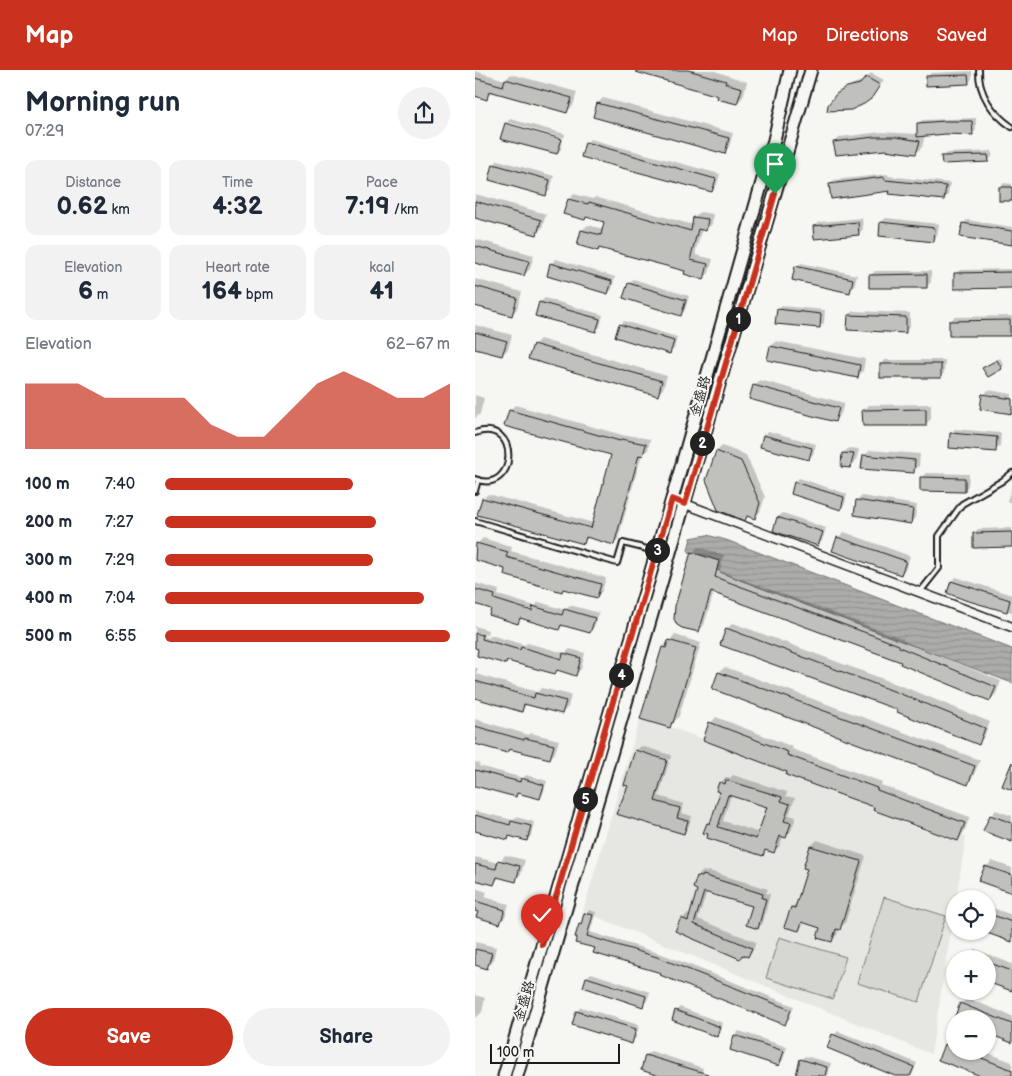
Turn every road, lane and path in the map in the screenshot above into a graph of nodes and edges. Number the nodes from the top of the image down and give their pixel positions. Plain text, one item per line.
1 (790, 70) edge
2 (811, 70) edge
3 (979, 70) edge
4 (1012, 127) edge
5 (475, 433) edge
6 (1012, 473) edge
7 (476, 480) edge
8 (475, 491) edge
9 (672, 499) junction
10 (685, 504) junction
11 (475, 521) edge
12 (657, 552) junction
13 (920, 593) junction
14 (1012, 628) edge
15 (504, 1076) edge
16 (517, 1076) edge

1 - 9 street, 金盛路
2 - 10 street, 金盛路
3 - 4 lane
5 - 7 lane
6 - 13 lane
7 - 8 lane
9 - 10 street
9 - 12 street, 金盛路
10 - 13 street
10 - 16 street, 金盛路
11 - 12 lane
12 - 15 street, 金盛路
13 - 14 street

